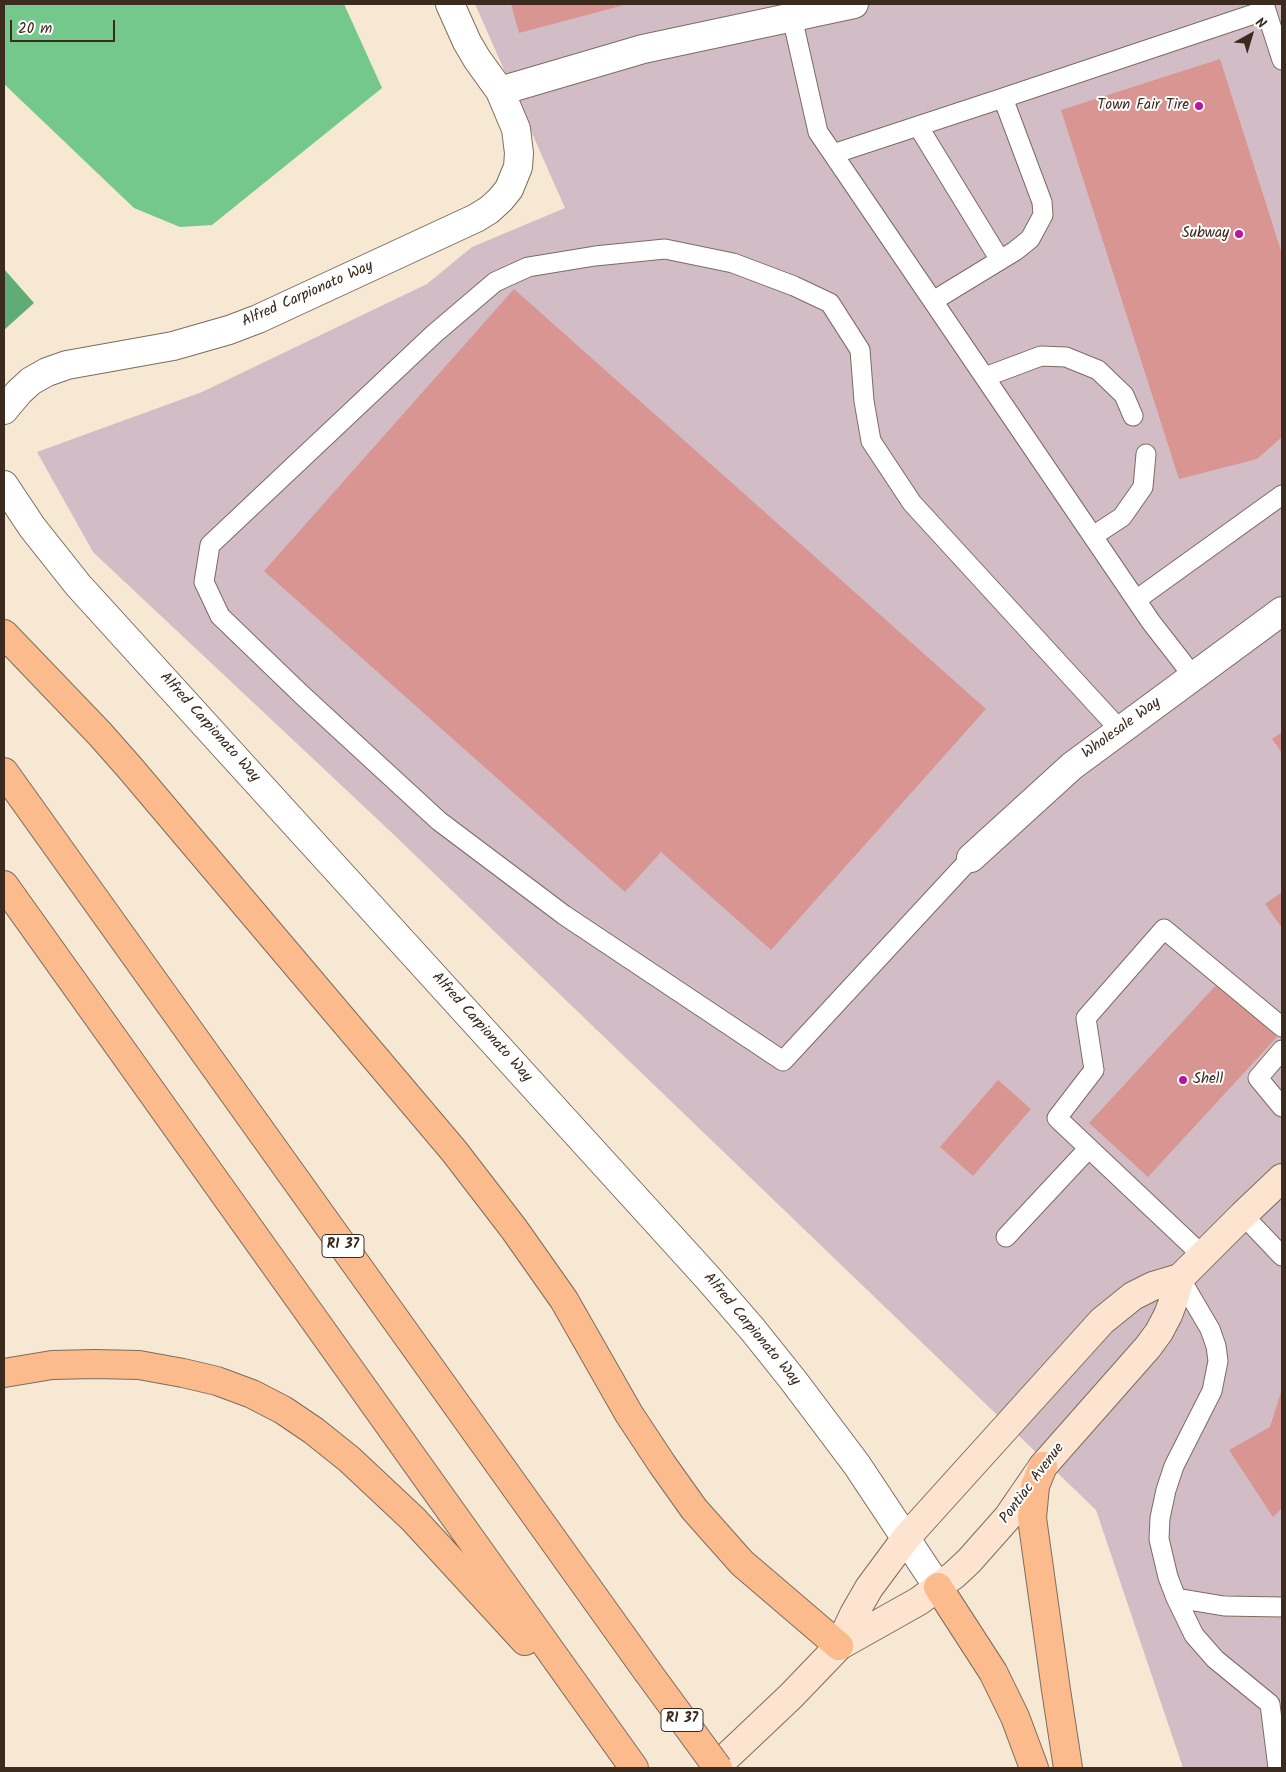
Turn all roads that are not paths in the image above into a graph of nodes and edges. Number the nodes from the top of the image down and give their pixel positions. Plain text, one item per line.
1 (450, 4) edge
2 (854, 4) edge
3 (1265, 7) edge
4 (792, 17) junction
5 (1282, 60) edge
6 (500, 91) junction
7 (1003, 98) junction
8 (918, 126) junction
9 (833, 154) junction
10 (1000, 260) junction
11 (933, 301) junction
12 (985, 377) junction
13 (4, 410) edge
14 (1133, 416) dead end
15 (1146, 454) dead end
16 (4, 485) edge
17 (1282, 495) edge
18 (1093, 536) junction
19 (1136, 600) junction
20 (1282, 611) edge
21 (4, 634) edge
22 (1193, 676) junction
23 (1120, 730) junction
24 (4, 772) edge
25 (971, 858) joint
26 (4, 885) edge
27 (1282, 1027) edge
28 (1282, 1050) edge
29 (1282, 1107) edge
30 (1089, 1148) junction
31 (1282, 1178) edge
32 (1243, 1215) junction
33 (1006, 1237) dead end
34 (1202, 1255) junction
35 (1282, 1256) edge
36 (1180, 1278) junction
37 (4, 1374) edge
38 (1043, 1466) junction
39 (906, 1538) junction
40 (938, 1587) junction
41 (1176, 1598) junction
42 (1282, 1608) edge
43 (839, 1646) junction
44 (606, 1728) junction
45 (634, 1768) edge
46 (716, 1768) edge
47 (1034, 1768) edge
48 (1068, 1768) edge
49 (1278, 1768) edge

1 - 6 street, Alfred Carpionato Way
2 - 4 street
3 - 5 lane
3 - 7 lane
4 - 6 street
4 - 9 lane
6 - 13 street, Alfred Carpionato Way
7 - 8 lane
7 - 10 lane
8 - 9 lane
8 - 10 lane
9 - 11 lane
10 - 11 lane
11 - 12 lane
12 - 14 lane
12 - 18 lane
15 - 18 lane
16 - 39 street, Alfred Carpionato Way
17 - 19 lane
18 - 19 lane
19 - 22 lane
20 - 22 street, Wholesale Way
21 - 43 highway
22 - 23 street, Wholesale Way
23 - 25 street, Wholesale Way
23 - 25 lane
24 - 46 highway, RI 37, bridge
26 - 44 highway
27 - 30 lane
28 - 29 lane
30 - 33 lane
30 - 34 lane
31 - 32 main road, Pontiac Avenue
32 - 34 main road, Pontiac Avenue
32 - 35 lane
34 - 36 main road, Pontiac Avenue
36 - 38 main road, Pontiac Avenue
36 - 39 main road, Pontiac Avenue
36 - 41 lane
37 - 44 highway
38 - 40 main road, Pontiac Avenue
38 - 48 highway
39 - 40 street, Alfred Carpionato Way
39 - 43 main road, Pontiac Avenue
40 - 43 main road, Pontiac Avenue
40 - 47 highway
41 - 42 lane
41 - 49 lane
43 - 46 main road, Pontiac Avenue
44 - 45 highway

